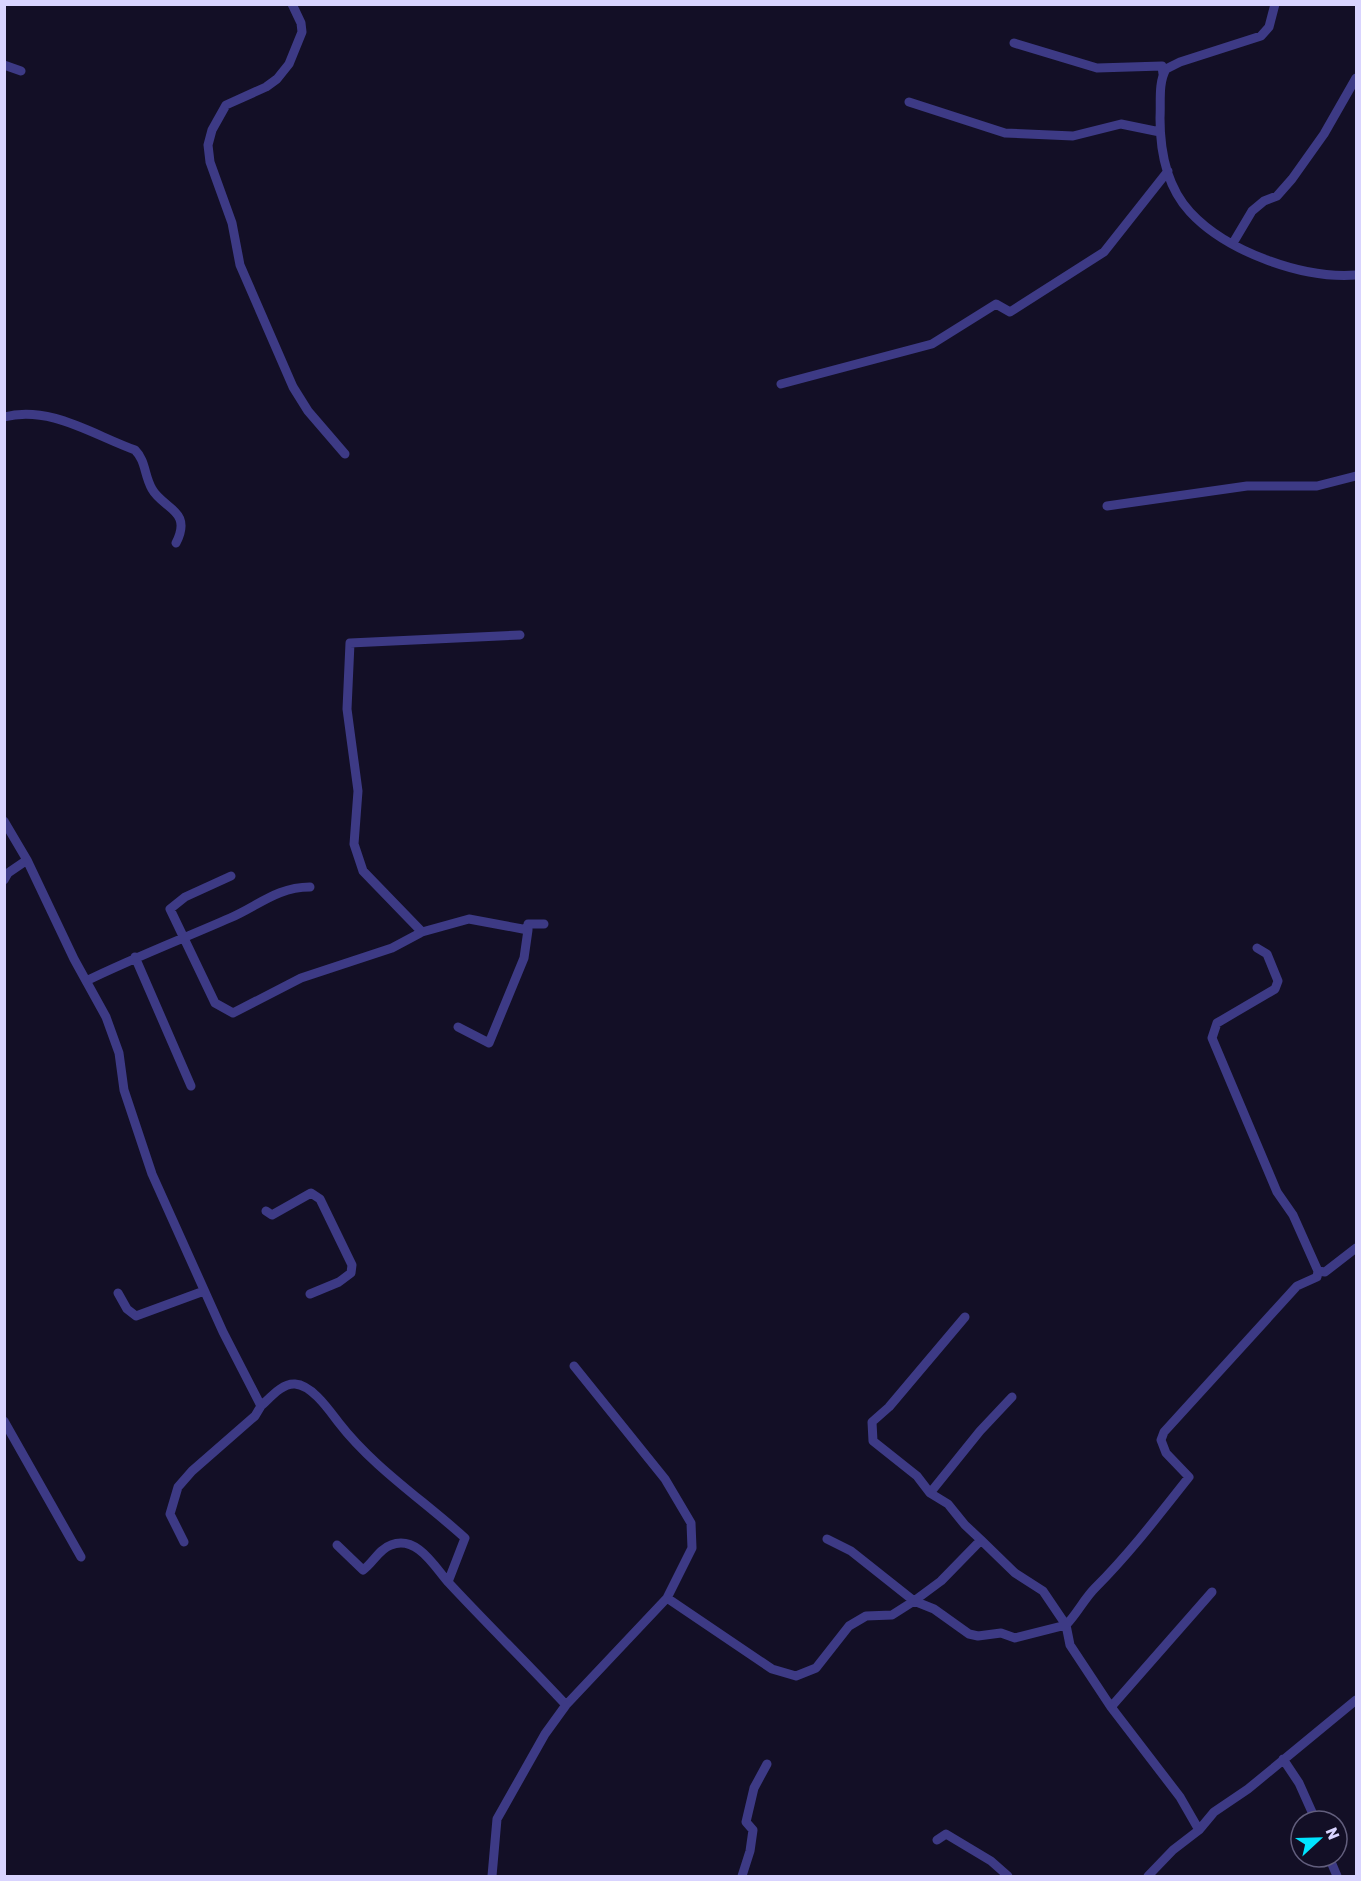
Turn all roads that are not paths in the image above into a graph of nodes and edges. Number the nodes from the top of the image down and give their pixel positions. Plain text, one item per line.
1 (292, 4) edge
2 (1275, 4) edge
3 (1014, 44) dead end
4 (4, 65) edge
5 (21, 71) dead end
6 (1163, 75) junction
7 (1356, 78) edge
8 (909, 102) dead end
9 (1160, 132) junction
10 (1168, 171) junction
11 (1233, 243) junction
12 (1356, 275) edge
13 (780, 384) dead end
14 (4, 417) edge
15 (345, 454) dead end
16 (1356, 477) edge
17 (1107, 506) dead end
18 (176, 543) dead end
19 (520, 634) dead end
20 (4, 821) edge
21 (27, 860) junction
22 (231, 876) dead end
23 (4, 880) edge
24 (310, 887) dead end
25 (544, 924) dead end
26 (528, 930) junction
27 (422, 932) junction
28 (181, 937) junction
29 (1257, 948) dead end
30 (135, 957) junction
31 (86, 981) junction
32 (458, 1027) dead end
33 (191, 1086) dead end
34 (266, 1211) dead end
35 (1356, 1248) edge
36 (1318, 1271) junction
37 (204, 1291) junction
38 (118, 1293) dead end
39 (310, 1294) dead end
40 (965, 1317) dead end
41 (574, 1366) dead end
42 (1012, 1397) dead end
43 (261, 1406) junction
44 (4, 1421) edge
45 (930, 1493) junction
46 (827, 1539) dead end
47 (981, 1540) junction
48 (184, 1542) dead end
49 (337, 1545) dead end
50 (81, 1557) dead end
51 (448, 1582) junction
52 (1212, 1592) dead end
53 (667, 1598) junction
54 (914, 1601) junction
55 (1066, 1625) junction
56 (1356, 1700) edge
57 (567, 1705) junction
58 (1111, 1707) junction
59 (1283, 1760) junction
60 (767, 1764) dead end
61 (1311, 1809) edge
62 (1199, 1830) junction
63 (937, 1840) dead end
64 (492, 1876) edge
65 (741, 1876) edge
66 (1008, 1876) edge
67 (1148, 1876) edge

1 - 15 street
2 - 6 street
3 - 6 street
4 - 5 street
6 - 9 street
7 - 11 street
8 - 9 street
9 - 10 street
10 - 11 street
10 - 13 street
11 - 12 street
14 - 18 street
16 - 17 street
19 - 27 street
20 - 21 street
21 - 23 street
21 - 31 street
22 - 28 street
24 - 28 street
25 - 26 street
26 - 27 street
26 - 32 street
27 - 28 street
28 - 30 street
29 - 36 street
30 - 31 street
30 - 33 street
31 - 37 street
34 - 39 street
35 - 36 street
36 - 55 street
37 - 38 street
37 - 43 street
40 - 45 street
41 - 53 street
42 - 45 street
43 - 48 street
43 - 51 street
44 - 50 street
45 - 47 street
46 - 54 street
47 - 54 street
47 - 55 street
49 - 51 street
51 - 57 street
52 - 58 street
53 - 54 street
53 - 57 street
54 - 55 street
55 - 58 street
56 - 59 street
57 - 64 street
58 - 62 street
59 - 61 street
59 - 62 street
60 - 65 street
62 - 67 street
63 - 66 street

